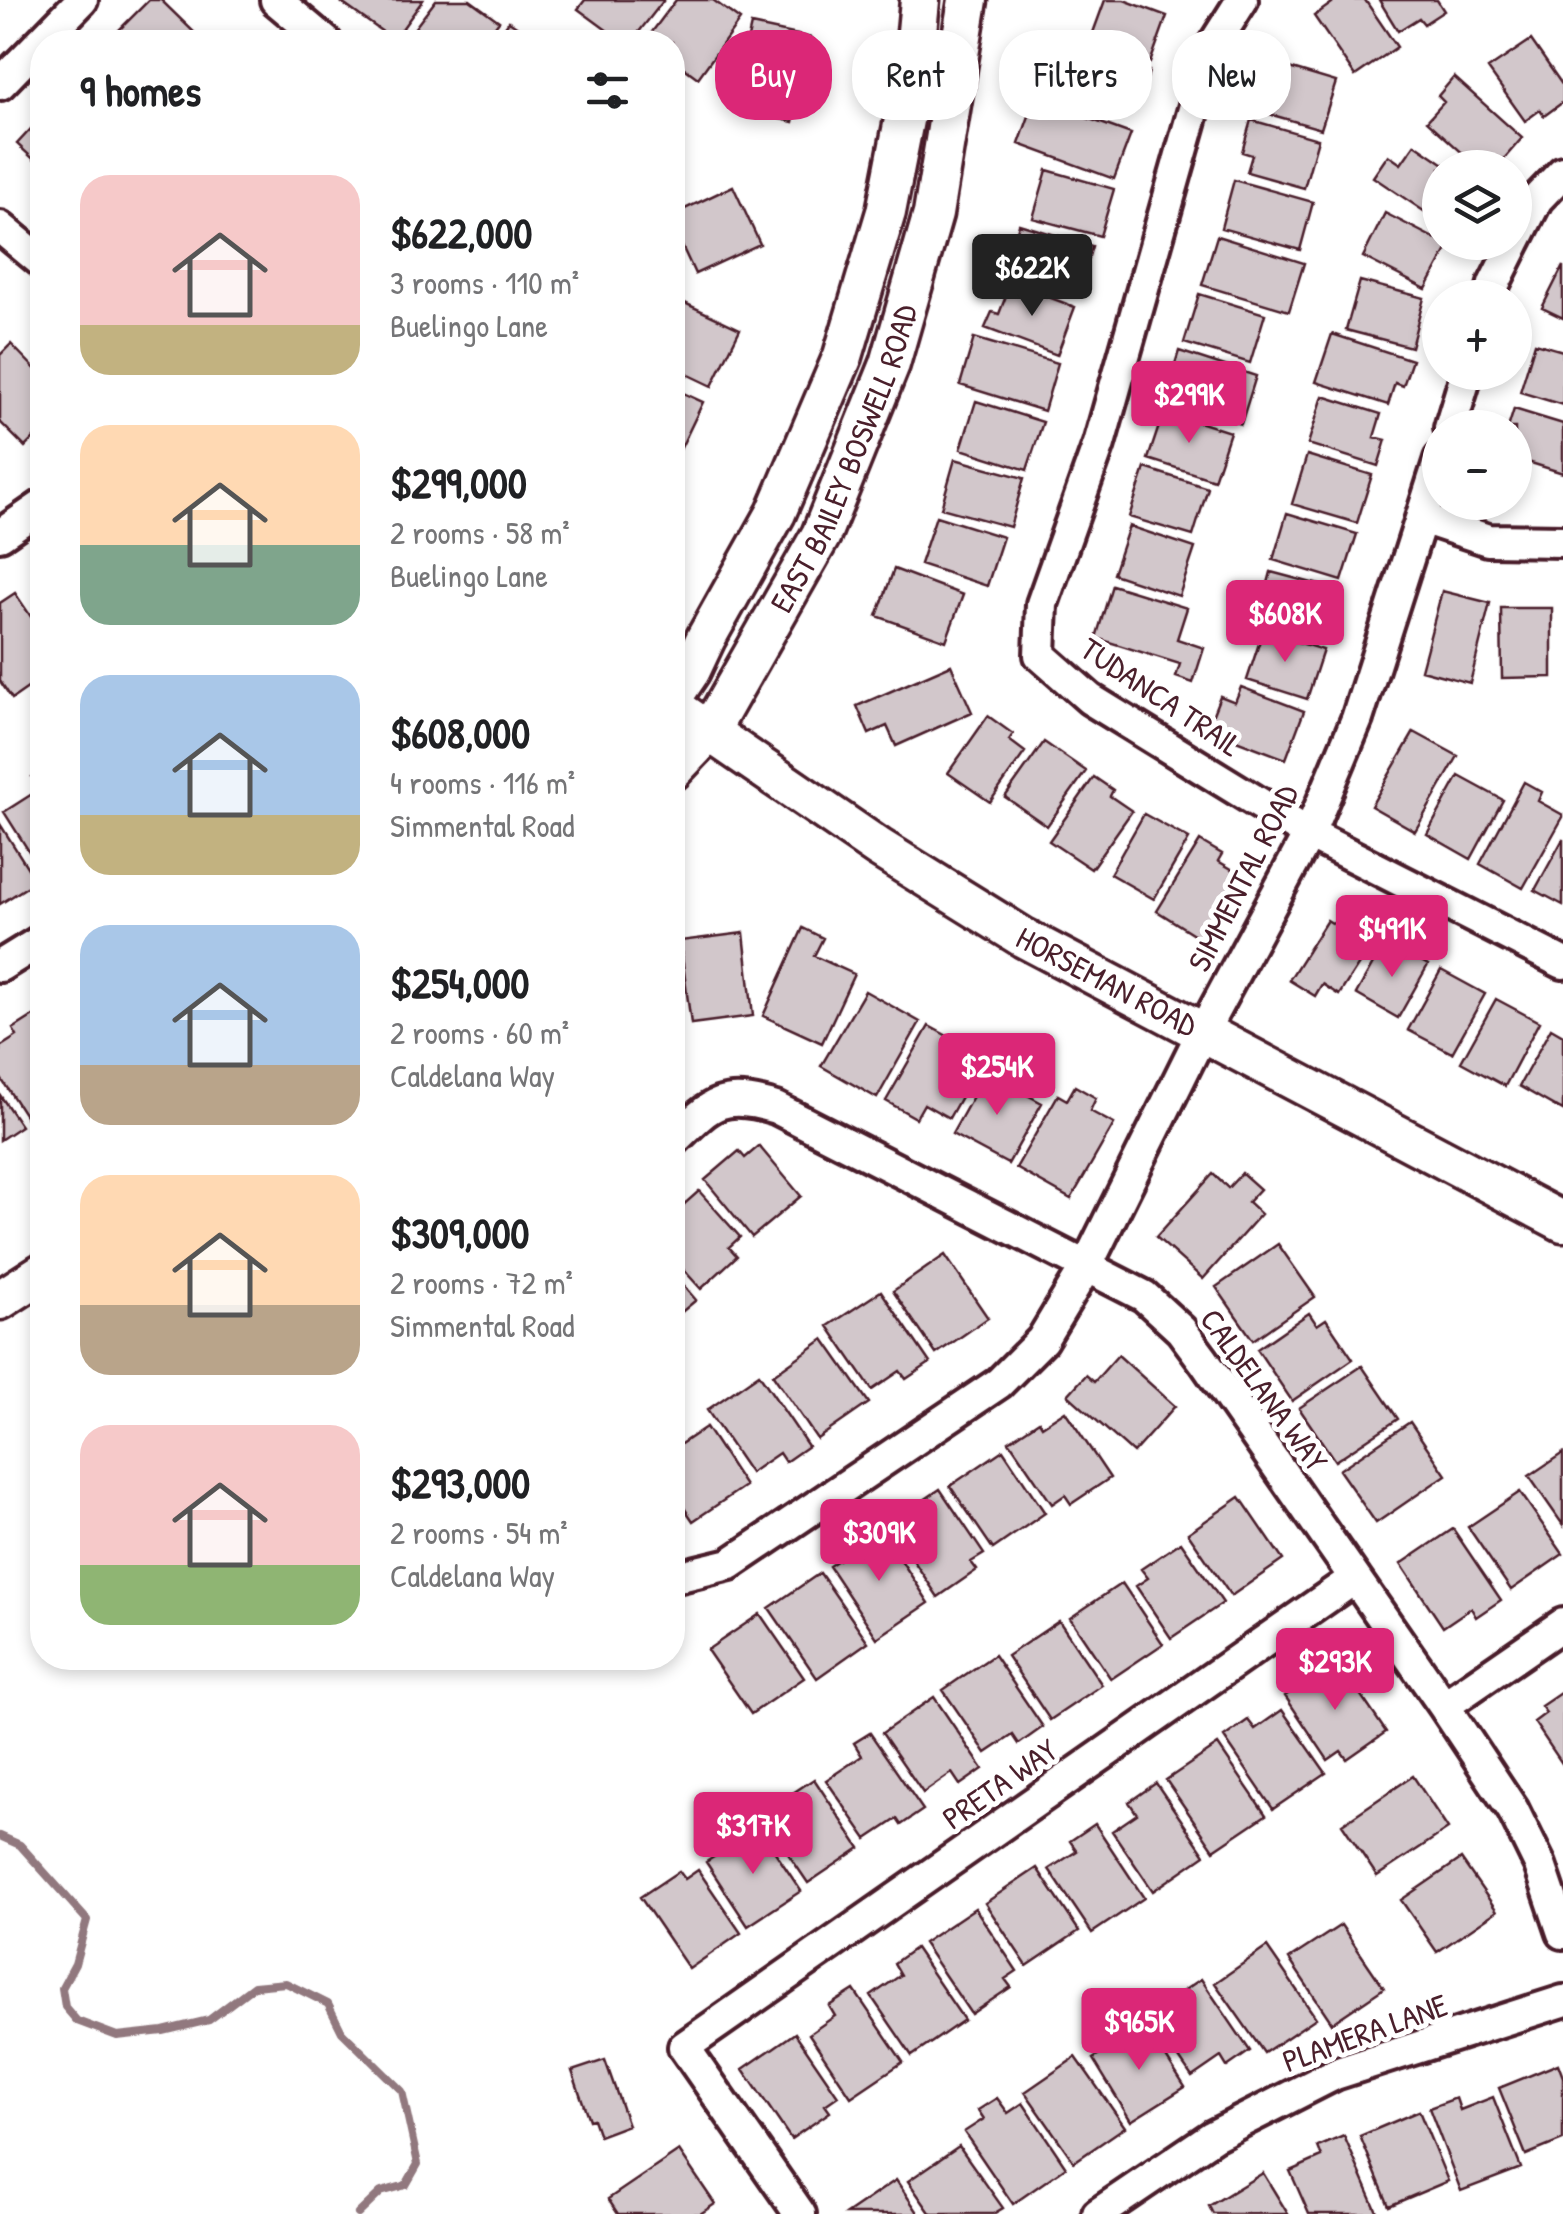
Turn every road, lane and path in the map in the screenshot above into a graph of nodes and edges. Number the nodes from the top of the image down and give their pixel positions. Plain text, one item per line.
1 (82, 0) edge
2 (276, 0) edge
3 (920, 0) edge
4 (968, 0) edge
5 (1242, 0) edge
6 (53, 30) edge
7 (312, 30) edge
8 (30, 53) edge
9 (0, 84) edge
10 (1563, 172) edge
11 (1532, 209) edge
12 (0, 227) edge
13 (30, 252) edge
14 (30, 514) edge
15 (1422, 518) edge
16 (1428, 520) edge
17 (0, 535) edge
18 (1563, 541) edge
19 (685, 679) edge
20 (685, 715) edge
21 (709, 732) junction
22 (685, 757) edge
23 (1309, 834) junction
24 (30, 947) edge
25 (1563, 963) edge
26 (0, 966) edge
27 (1202, 1033) junction
28 (685, 1129) edge
29 (1563, 1222) edge
30 (1086, 1267) junction
31 (30, 1281) edge
32 (0, 1300) edge
33 (685, 1575) edge
34 (1355, 1578) junction
35 (1563, 1624) edge
36 (1444, 1706) junction
37 (1563, 1933) edge
38 (1563, 2001) edge
39 (800, 2214) edge
40 (1098, 2214) edge

1 - 6 street
2 - 7 street
3 - 19 street, EAST BAILEY BOSWELL ROAD
4 - 21 street, EAST BAILEY BOSWELL ROAD
5 - 23 street, TUDANCA TRAIL
8 - 9 street
10 - 11 street
12 - 13 street
14 - 17 street
15 - 23 street, SIMMENTAL ROAD
16 - 18 street
20 - 21 street, HORSEMAN ROAD
21 - 22 street, EAST BAILEY BOSWELL ROAD
21 - 27 street, HORSEMAN ROAD
23 - 25 street, TUDANCA TRAIL
23 - 27 street, SIMMENTAL ROAD
24 - 26 street
27 - 29 street, HORSEMAN ROAD
27 - 30 street, SIMMENTAL ROAD
28 - 30 street, CALDELANA WAY
30 - 33 street, SIMMENTAL ROAD
30 - 34 street, CALDELANA WAY
31 - 32 street
34 - 36 street, CALDELANA WAY
34 - 39 street, PRETA WAY
35 - 36 street
36 - 37 street, CALDELANA WAY
38 - 40 street, PLAMERA LANE

